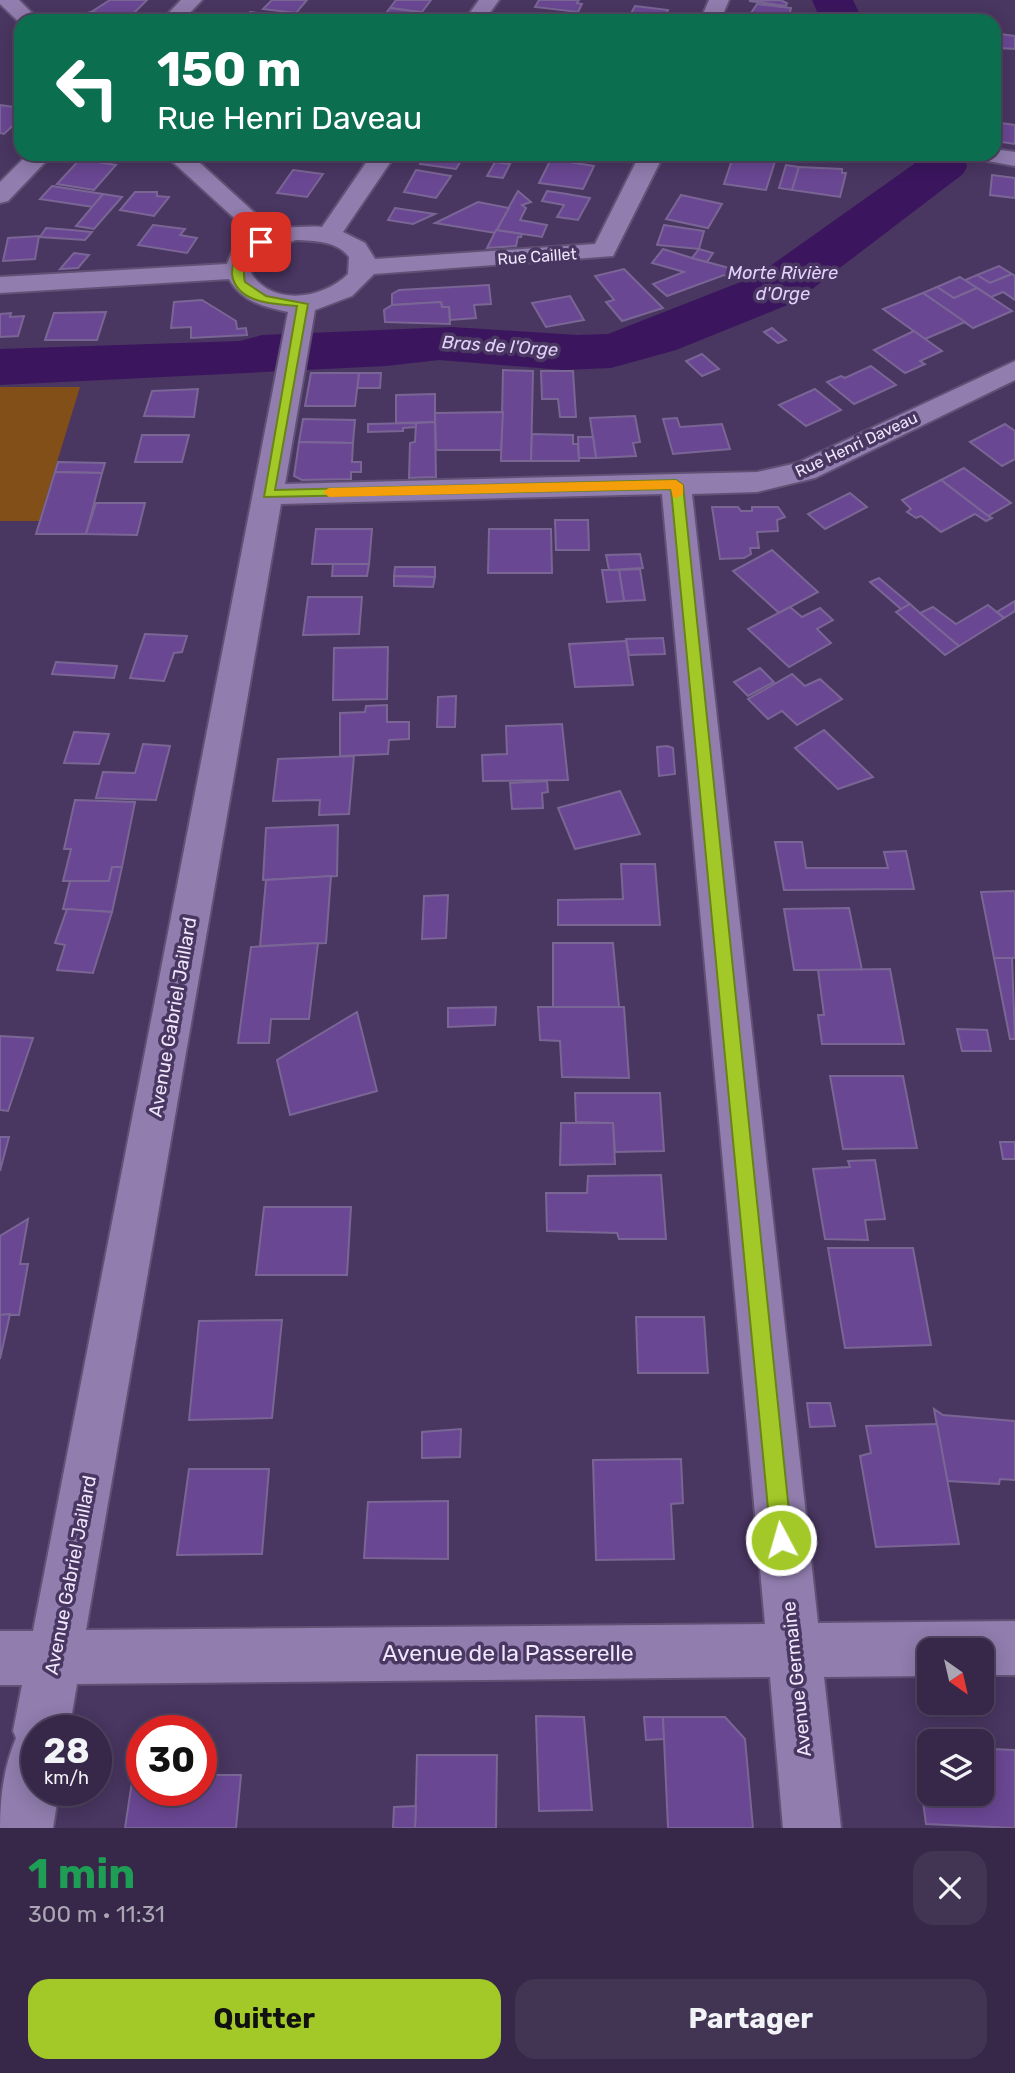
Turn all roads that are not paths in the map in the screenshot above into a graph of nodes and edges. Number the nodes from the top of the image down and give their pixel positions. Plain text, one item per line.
1 (6, 0) edge
2 (192, 0) edge
3 (22, 14) edge
4 (178, 14) edge
5 (34, 161) edge
6 (184, 161) edge
7 (379, 161) edge
8 (649, 161) edge
9 (0, 197) edge
10 (329, 235) junction
11 (277, 236) junction
12 (363, 267) junction
13 (237, 271) junction
14 (0, 285) edge
15 (303, 304) junction
16 (1015, 369) edge
17 (676, 485) junction
18 (268, 494) junction
19 (1015, 1648) edge
20 (793, 1651) junction
21 (0, 1658) edge
22 (54, 1658) junction
23 (44, 1715) edge
24 (28, 1806) edge
25 (24, 1828) edge
26 (812, 1828) edge

1 - 3 street
2 - 4 street
5 - 9 street
6 - 11 street
7 - 10 street
8 - 12 street, Rue Caillet
10 - 11 street
10 - 12 street
11 - 13 street
12 - 15 street
13 - 14 street
13 - 15 street
15 - 18 street, Avenue Gabriel Jaillard
16 - 17 street, Rue Henri Daveau
17 - 18 street, Rue Henri Daveau
17 - 20 street, Avenue Germaine
18 - 22 street, Avenue Gabriel Jaillard
19 - 20 street, Avenue de la Passerelle
20 - 22 street, Avenue de la Passerelle
20 - 26 street, Avenue Germaine
21 - 22 street, Avenue de la Passerelle
22 - 23 street, Avenue Gabriel Jaillard
24 - 25 street

